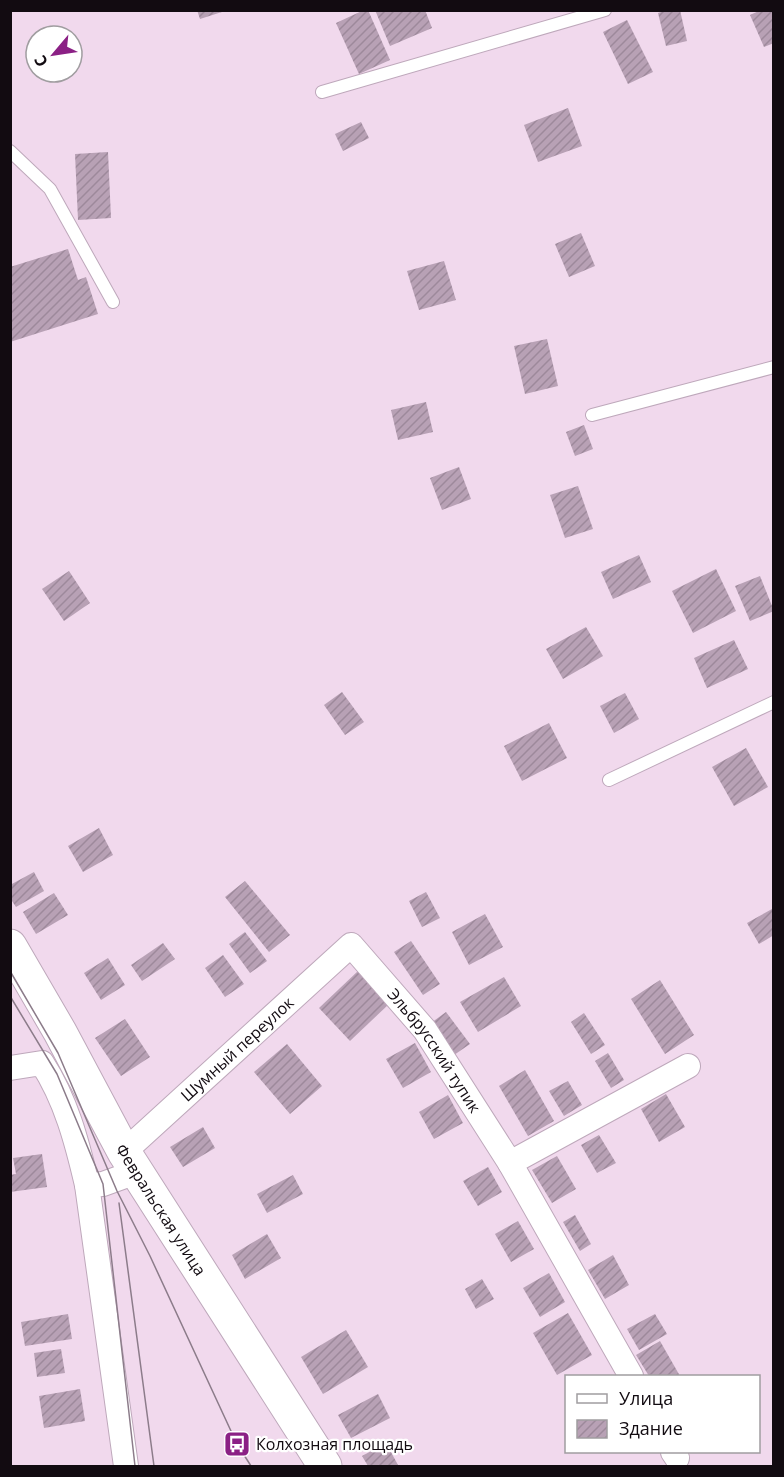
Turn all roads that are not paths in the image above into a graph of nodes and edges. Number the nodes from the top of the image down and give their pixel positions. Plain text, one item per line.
1 (605, 10) edge
2 (322, 92) dead end
3 (10, 151) edge
4 (113, 302) dead end
5 (774, 367) edge
6 (592, 415) dead end
7 (774, 702) edge
8 (609, 780) dead end
9 (351, 945) joint
10 (10, 946) edge
11 (688, 1066) dead end
12 (10, 1068) edge
13 (130, 1162) junction
14 (510, 1163) junction
15 (87, 1185) junction
16 (630, 1375) edge
17 (126, 1467) edge
18 (325, 1467) edge

1 - 2 lane
3 - 4 lane
5 - 6 lane
7 - 8 lane
9 - 13 street, Шумный переулок
9 - 14 street, Эльбрусский тупик
10 - 13 street, Февральская улица
11 - 14 street
12 - 15 street
13 - 15 street
13 - 18 street, Февральская улица
14 - 16 street, Эльбрусский тупик
15 - 17 street

